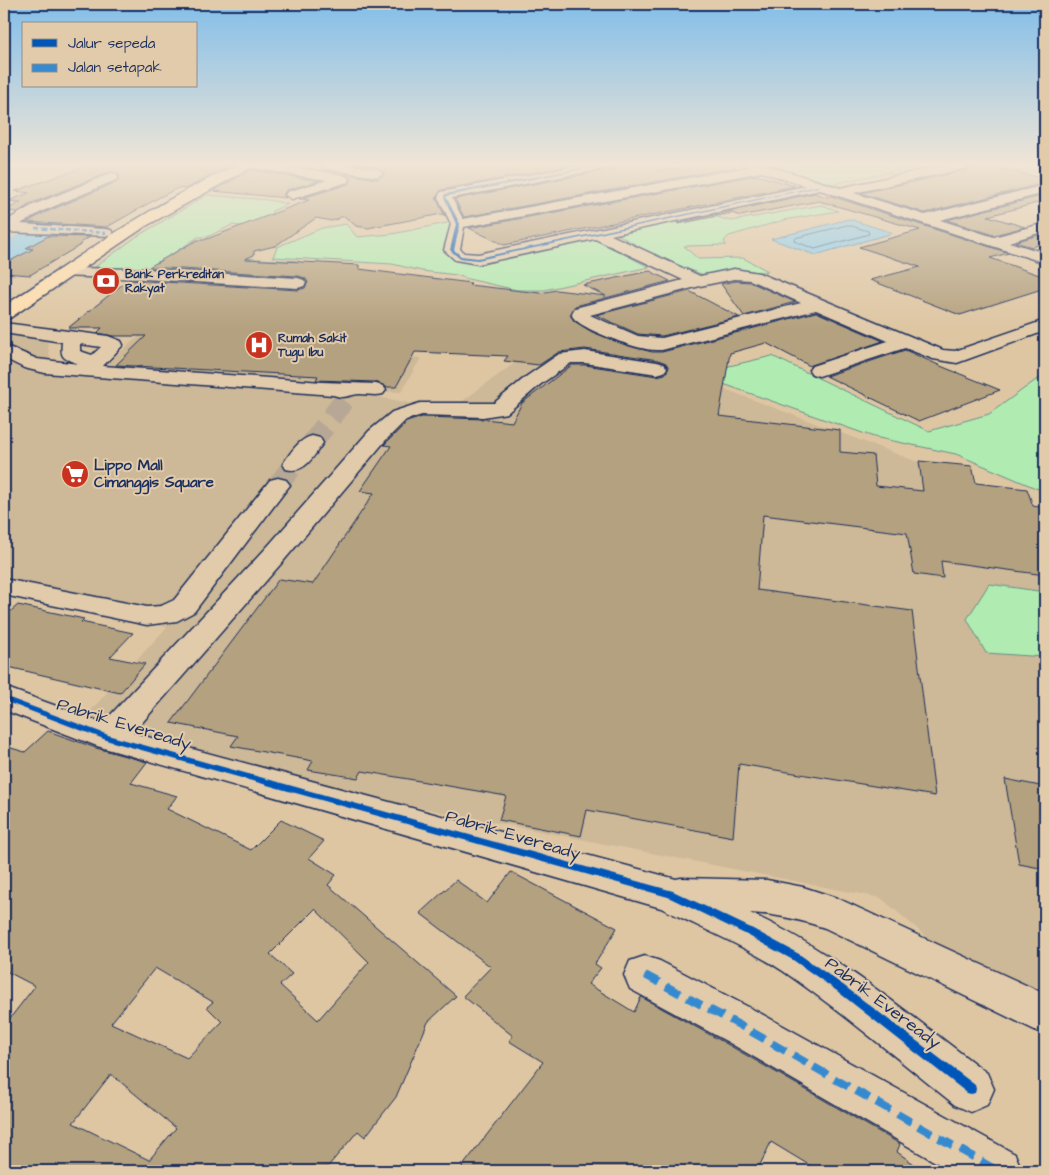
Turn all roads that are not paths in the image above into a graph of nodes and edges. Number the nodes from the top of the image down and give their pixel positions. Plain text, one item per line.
1 (20, 218) edge
2 (132, 218) edge
3 (150, 218) edge
4 (455, 218) edge
5 (492, 218) edge
6 (645, 218) edge
7 (674, 218) edge
8 (923, 218) edge
9 (932, 218) edge
10 (927, 219) junction
11 (654, 222) junction
12 (458, 224) junction
13 (4, 227) edge
14 (1045, 227) edge
15 (106, 233) junction
16 (597, 234) junction
17 (996, 241) junction
18 (1045, 258) edge
19 (57, 281) junction
20 (698, 281) junction
21 (298, 283) dead end
22 (4, 301) edge
23 (817, 304) junction
24 (4, 314) edge
25 (1045, 326) edge
26 (4, 328) edge
27 (71, 338) junction
28 (905, 342) junction
29 (9, 357) edge
30 (95, 363) junction
31 (657, 368) dead end
32 (819, 370) dead end
33 (376, 390) dead end
34 (345, 392) dead end
35 (312, 443) tunnel mouth
36 (4, 587) edge
37 (4, 698) edge
38 (109, 738) junction
39 (670, 894) junction
40 (645, 976) dead end
41 (1045, 1015) edge
42 (972, 1089) dead end
43 (994, 1170) edge

1 - 13 street
2 - 15 highway
3 - 19 highway
4 - 12 street
5 - 12 street
6 - 11 street
7 - 11 street
8 - 10 street
9 - 10 street
10 - 17 street
11 - 16 street
12 - 16 street
13 - 15 street
14 - 17 street
15 - 22 highway
16 - 20 street
17 - 18 street
19 - 21 street
19 - 24 highway
20 - 23 street
20 - 23 street
23 - 28 street
25 - 28 street
26 - 27 street
27 - 30 street
27 - 30 street
28 - 32 street
29 - 34 street
30 - 33 street
31 - 38 street
35 - 36 street
37 - 38 street, Pabrik Eveready
38 - 39 street, Pabrik Eveready
39 - 41 street
39 - 42 street, Pabrik Eveready
40 - 43 street

